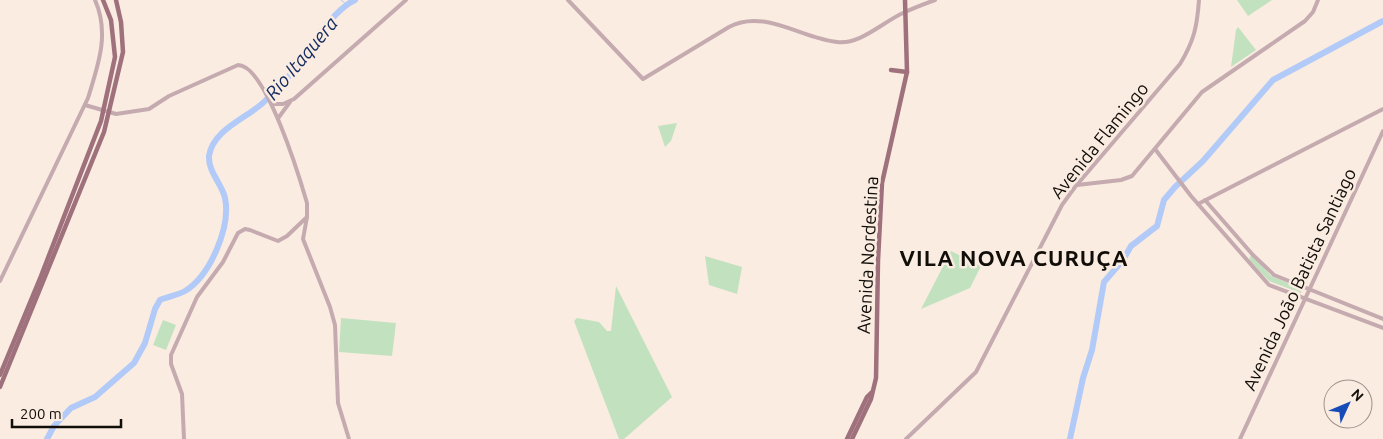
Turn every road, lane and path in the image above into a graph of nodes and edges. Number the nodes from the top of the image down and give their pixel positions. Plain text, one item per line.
1 (95, 0) edge
2 (103, 0) edge
3 (116, 0) edge
4 (406, 0) edge
5 (568, 0) edge
6 (905, 0) edge
7 (935, 0) edge
8 (1199, 0) edge
9 (1318, 0) edge
10 (905, 11) junction
11 (891, 70) dead end
12 (907, 72) junction
13 (290, 102) junction
14 (272, 103) junction
15 (85, 105) junction
16 (1383, 109) edge
17 (103, 112) junction
18 (109, 113) junction
19 (278, 118) junction
20 (1383, 131) edge
21 (1155, 150) junction
22 (1077, 185) junction
23 (1205, 200) junction
24 (1198, 204) junction
25 (307, 217) junction
26 (0, 281) edge
27 (1310, 290) junction
28 (1306, 300) junction
29 (1383, 319) edge
30 (1383, 328) edge
31 (0, 375) edge
32 (0, 387) edge
33 (871, 393) junction
34 (184, 439) edge
35 (349, 439) edge
36 (847, 439) edge
37 (852, 439) edge
38 (906, 439) edge
39 (1240, 439) edge

1 - 15 street
2 - 17 main road
3 - 18 main road
4 - 13 street
5 - 10 street
6 - 10 main road, Avenida Nordestina
7 - 10 street
8 - 22 street, Avenida Flamingo
9 - 21 street
10 - 12 main road, Avenida Nordestina
11 - 12 main road
12 - 33 main road, Avenida Nordestina
13 - 14 street
13 - 19 street
14 - 18 street
14 - 19 street
15 - 17 street
15 - 26 street
16 - 23 street
17 - 18 street
17 - 31 main road
18 - 32 main road
19 - 25 street
20 - 27 street, Avenida João Batista Santiago
21 - 22 street
21 - 24 street
22 - 38 street, Avenida Flamingo
23 - 24 street
23 - 27 street
24 - 28 street
25 - 34 street
25 - 35 street
27 - 28 street, Avenida João Batista Santiago
27 - 29 street
28 - 30 street
28 - 39 street, Avenida João Batista Santiago
33 - 36 main road, Avenida Nordestina
33 - 37 main road, Avenida Nordestina

